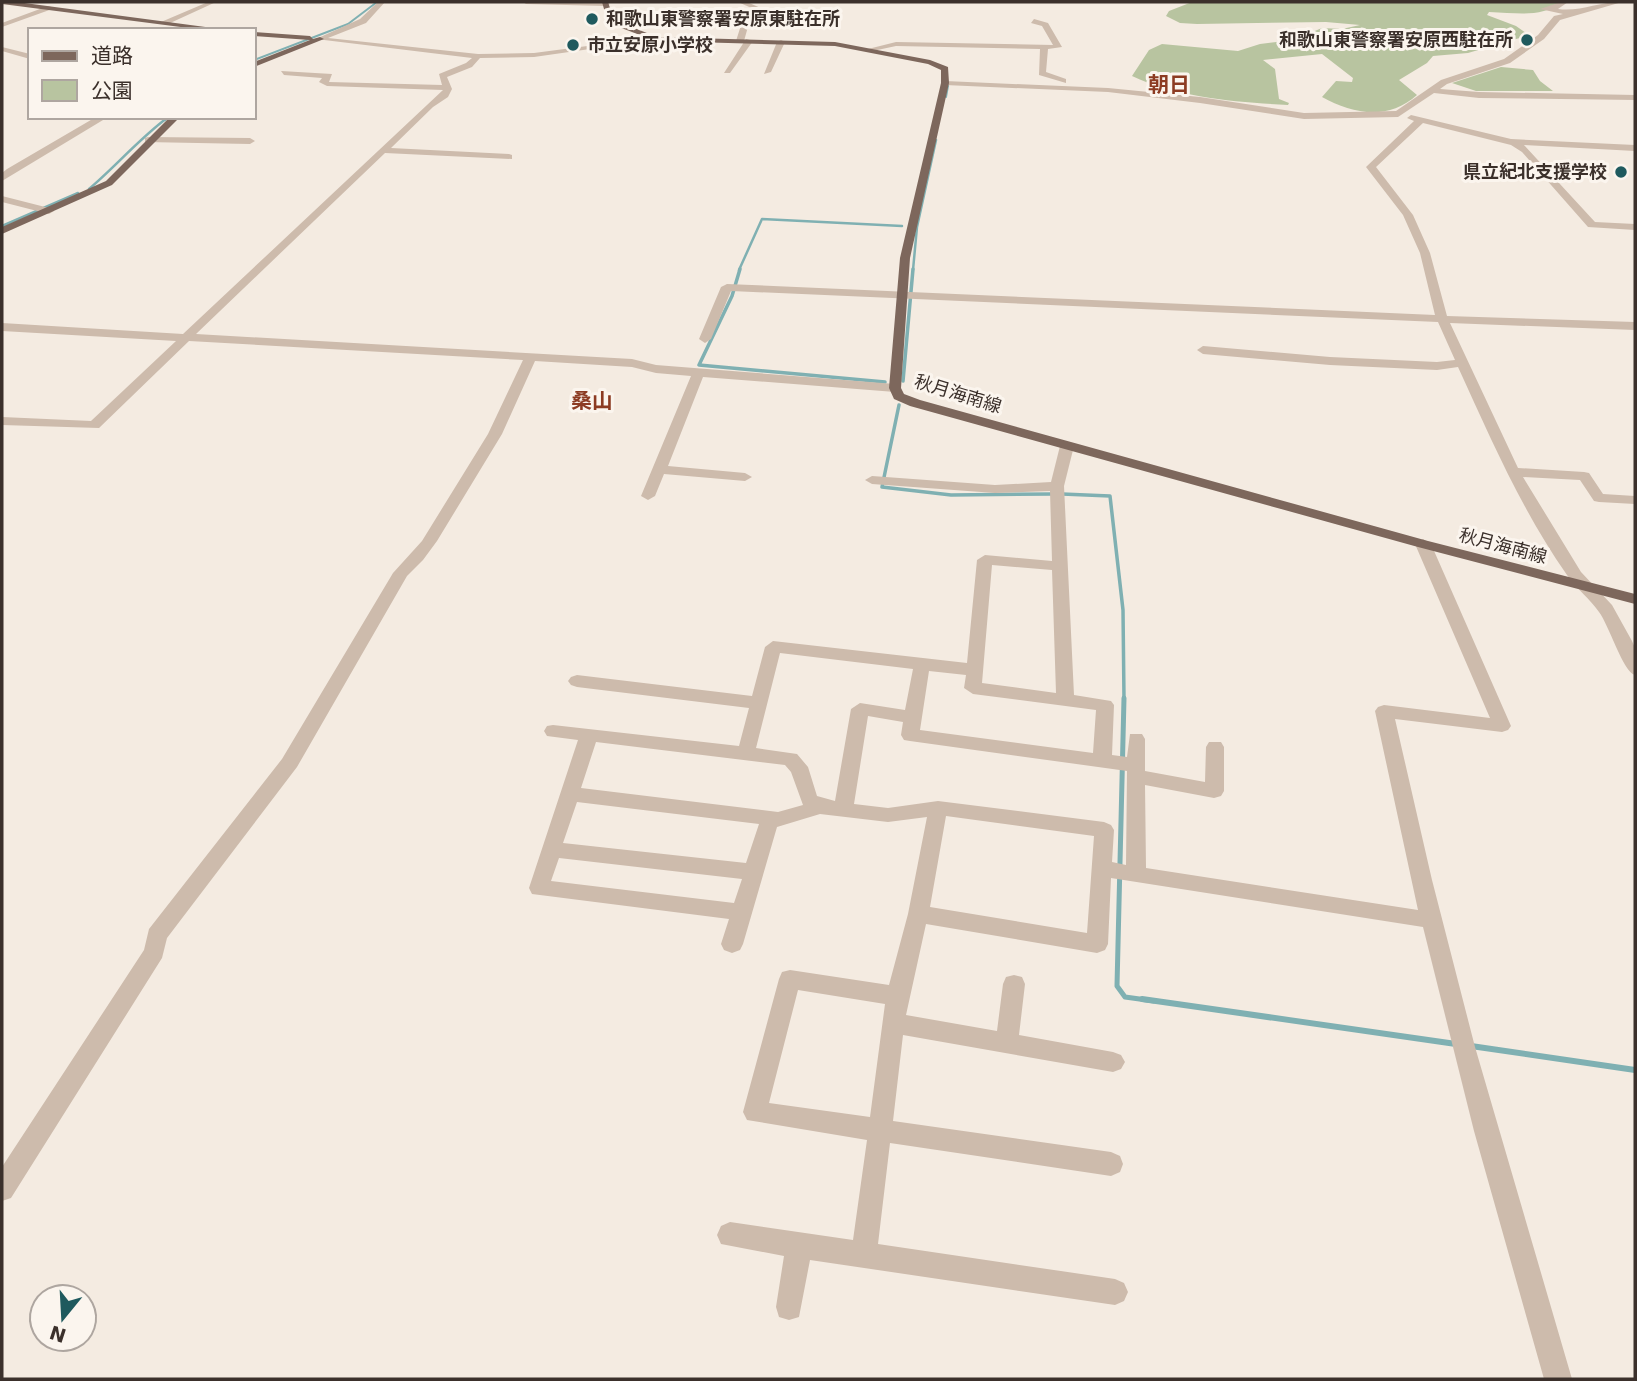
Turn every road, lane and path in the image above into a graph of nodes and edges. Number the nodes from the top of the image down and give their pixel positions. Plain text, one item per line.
1 (2, 2) edge
2 (213, 2) edge
3 (382, 2) edge
4 (526, 2) edge
5 (741, 2) edge
6 (1564, 2) edge
7 (1619, 2) edge
8 (606, 3) edge
9 (51, 8) junction
10 (1574, 13) junction
11 (1034, 21) dead end
12 (165, 22) junction
13 (2, 25) edge
14 (209, 28) edge
15 (256, 34) edge
16 (320, 39) junction
17 (656, 39) junction
18 (745, 41) junction
19 (781, 42) junction
20 (1044, 48) junction
21 (2, 49) edge
22 (868, 50) junction
23 (28, 56) edge
24 (478, 56) junction
25 (256, 64) edge
26 (727, 71) dead end
27 (767, 72) dead end
28 (284, 73) dead end
29 (945, 83) junction
30 (1076, 87) junction
31 (447, 88) junction
32 (1429, 90) junction
33 (1635, 98) edge
34 (1398, 114) junction
35 (99, 119) edge
36 (174, 119) edge
37 (1420, 121) junction
38 (148, 140) junction
39 (250, 141) dead end
40 (1511, 142) junction
41 (1635, 148) edge
42 (384, 150) junction
43 (509, 157) dead end
44 (2, 178) edge
45 (2, 200) edge
46 (49, 211) junction
47 (1635, 227) edge
48 (2, 231) edge
49 (901, 296) junction
50 (1442, 319) junction
51 (1635, 326) edge
52 (2, 327) edge
53 (184, 338) junction
54 (705, 339) dead end
55 (1203, 350) dead end
56 (530, 358) junction
57 (1463, 363) junction
58 (699, 372) junction
59 (895, 388) junction
60 (2, 421) edge
61 (1067, 446) junction
62 (659, 469) junction
63 (1514, 472) junction
64 (745, 477) dead end
65 (872, 480) dead end
66 (1056, 486) junction
67 (648, 496) dead end
68 (1635, 500) edge
69 (1423, 544) junction
70 (1059, 566) junction
71 (1590, 589) junction
72 (1635, 599) edge
73 (922, 664) junction
74 (1635, 669) edge
75 (974, 670) junction
76 (577, 681) dead end
77 (1065, 699) junction
78 (756, 704) junction
79 (913, 717) junction
80 (553, 731) dead end
81 (589, 735) junction
82 (1136, 740) dead end
83 (1215, 747) dead end
84 (746, 753) junction
85 (1102, 761) junction
86 (1134, 771) junction
87 (571, 794) junction
88 (820, 807) junction
89 (938, 808) junction
90 (843, 810) junction
91 (777, 819) junction
92 (552, 850) junction
93 (1103, 869) junction
94 (754, 872) junction
95 (1136, 874) junction
96 (742, 912) junction
97 (918, 914) junction
98 (1430, 920) junction
99 (732, 944) dead end
100 (1014, 984) dead end
101 (897, 996) junction
102 (893, 1023) junction
103 (1007, 1044) junction
104 (1113, 1062) dead end
105 (879, 1132) junction
106 (1111, 1164) dead end
107 (2, 1189) edge
108 (730, 1235) dead end
109 (799, 1245) junction
110 (864, 1255) junction
111 (1115, 1292) dead end
112 (789, 1307) dead end
113 (1558, 1379) edge

1 - 9 main road
2 - 12 street
3 - 16 street
4 - 8 street
5 - 18 street
6 - 10 street
7 - 10 street
8 - 17 main road
9 - 12 main road
9 - 13 street
10 - 32 street
11 - 20 street
12 - 14 main road
15 - 16 main road
16 - 24 street
16 - 25 main road
17 - 18 main road
17 - 24 street
18 - 19 main road
18 - 26 street
19 - 22 main road
19 - 27 street
20 - 22 street
20 - 30 street
21 - 23 street
22 - 29 main road
24 - 31 street
28 - 31 street
29 - 30 street
29 - 49 main road, 秋月海南線
30 - 34 street
31 - 42 street
32 - 33 street
32 - 34 street
34 - 37 street
35 - 44 street
36 - 38 main road
37 - 40 street
37 - 50 street
38 - 39 street
38 - 46 main road
40 - 41 street
40 - 47 street
42 - 43 street
42 - 53 street
45 - 46 street
46 - 48 main road
49 - 50 street
49 - 54 street
49 - 59 main road, 秋月海南線
50 - 51 street
50 - 57 street
52 - 53 street
53 - 56 street
53 - 60 street
55 - 57 street
56 - 58 street
56 - 107 street
57 - 63 street
58 - 59 street
58 - 62 street
59 - 61 main road, 秋月海南線
61 - 66 street
61 - 69 main road, 秋月海南線
62 - 64 street
62 - 67 street
63 - 68 street
63 - 71 street
65 - 66 street
66 - 70 street
69 - 71 main road, 秋月海南線
69 - 98 street
70 - 75 street
70 - 77 street
71 - 72 main road, 秋月海南線
71 - 74 street
73 - 75 street
73 - 78 street
73 - 79 street
75 - 77 street
76 - 78 street
77 - 85 street
78 - 84 street
79 - 85 street
79 - 90 street
80 - 81 street
81 - 84 street
81 - 87 street
82 - 86 street
83 - 86 street
84 - 88 street
85 - 86 street
86 - 95 street
87 - 91 street
87 - 92 street
88 - 90 street
88 - 91 street
89 - 90 street
89 - 93 street
89 - 97 street
91 - 94 street
92 - 94 street
92 - 96 street
93 - 95 street
93 - 97 street
94 - 96 street
95 - 98 street
96 - 99 street
97 - 101 street
98 - 113 street
100 - 103 street
101 - 102 street
101 - 105 street
102 - 103 street
102 - 105 street
103 - 104 street
105 - 106 street
105 - 110 street
108 - 109 street
109 - 110 street
109 - 112 street
110 - 111 street

